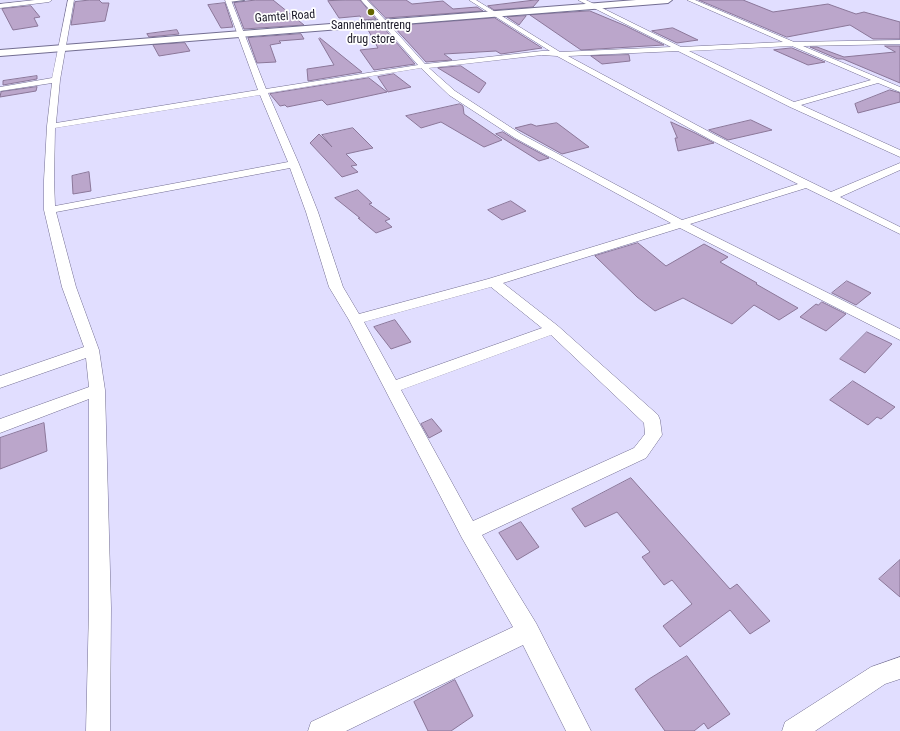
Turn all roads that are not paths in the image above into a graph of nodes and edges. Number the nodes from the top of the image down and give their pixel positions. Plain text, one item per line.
1 (49, 0) edge
2 (71, 0) edge
3 (233, 0) edge
4 (364, 0) edge
5 (472, 0) edge
6 (581, 0) edge
7 (668, 0) edge
8 (690, 0) edge
9 (0, 6) edge
10 (592, 6) junction
11 (492, 13) junction
12 (384, 22) junction
13 (241, 33) junction
14 (900, 42) edge
15 (793, 44) junction
16 (61, 48) junction
17 (682, 50) junction
18 (0, 53) edge
19 (559, 54) junction
20 (423, 66) junction
21 (56, 80) junction
22 (878, 81) junction
23 (0, 89) edge
24 (900, 90) edge
25 (264, 92) junction
26 (794, 105) junction
27 (51, 126) junction
28 (900, 154) edge
29 (294, 164) junction
30 (900, 166) edge
31 (805, 185) junction
32 (830, 197) junction
33 (50, 210) junction
34 (681, 224) junction
35 (900, 231) edge
36 (492, 282) junction
37 (356, 320) junction
38 (554, 329) junction
39 (900, 335) edge
40 (92, 350) junction
41 (0, 382) edge
42 (392, 387) junction
43 (97, 390) junction
44 (0, 426) edge
45 (470, 532) junction
46 (528, 631) junction
47 (900, 668) edge
48 (98, 731) edge
49 (320, 731) edge
50 (579, 731) edge
51 (794, 731) edge

1 - 9 street
2 - 16 street
3 - 13 street
4 - 12 street
5 - 11 street
6 - 10 street
7 - 10 street, Gamtel Road
8 - 15 street
10 - 11 street, Gamtel Road
10 - 17 street
11 - 12 street, Gamtel Road
11 - 19 street
12 - 13 street, Gamtel Road
12 - 20 street
13 - 16 street, Gamtel Road
13 - 25 street
14 - 15 street
15 - 17 street
15 - 22 street
16 - 18 street, Gamtel Road
16 - 21 street
17 - 19 street
17 - 26 street
19 - 20 street
19 - 31 street
20 - 25 street
20 - 34 street
21 - 23 street
21 - 27 street
22 - 24 street
22 - 26 street
25 - 27 street
25 - 29 street
26 - 28 street
27 - 33 street
29 - 33 street
29 - 37 street
30 - 32 street
31 - 32 street
31 - 34 street
32 - 35 street
33 - 40 street
34 - 36 street
34 - 39 street
36 - 37 street
36 - 38 street
37 - 42 street
38 - 42 street
38 - 45 street
40 - 41 street
40 - 43 street
42 - 45 street
43 - 44 street
43 - 48 street
45 - 46 street
46 - 49 street
46 - 50 street
47 - 51 street

